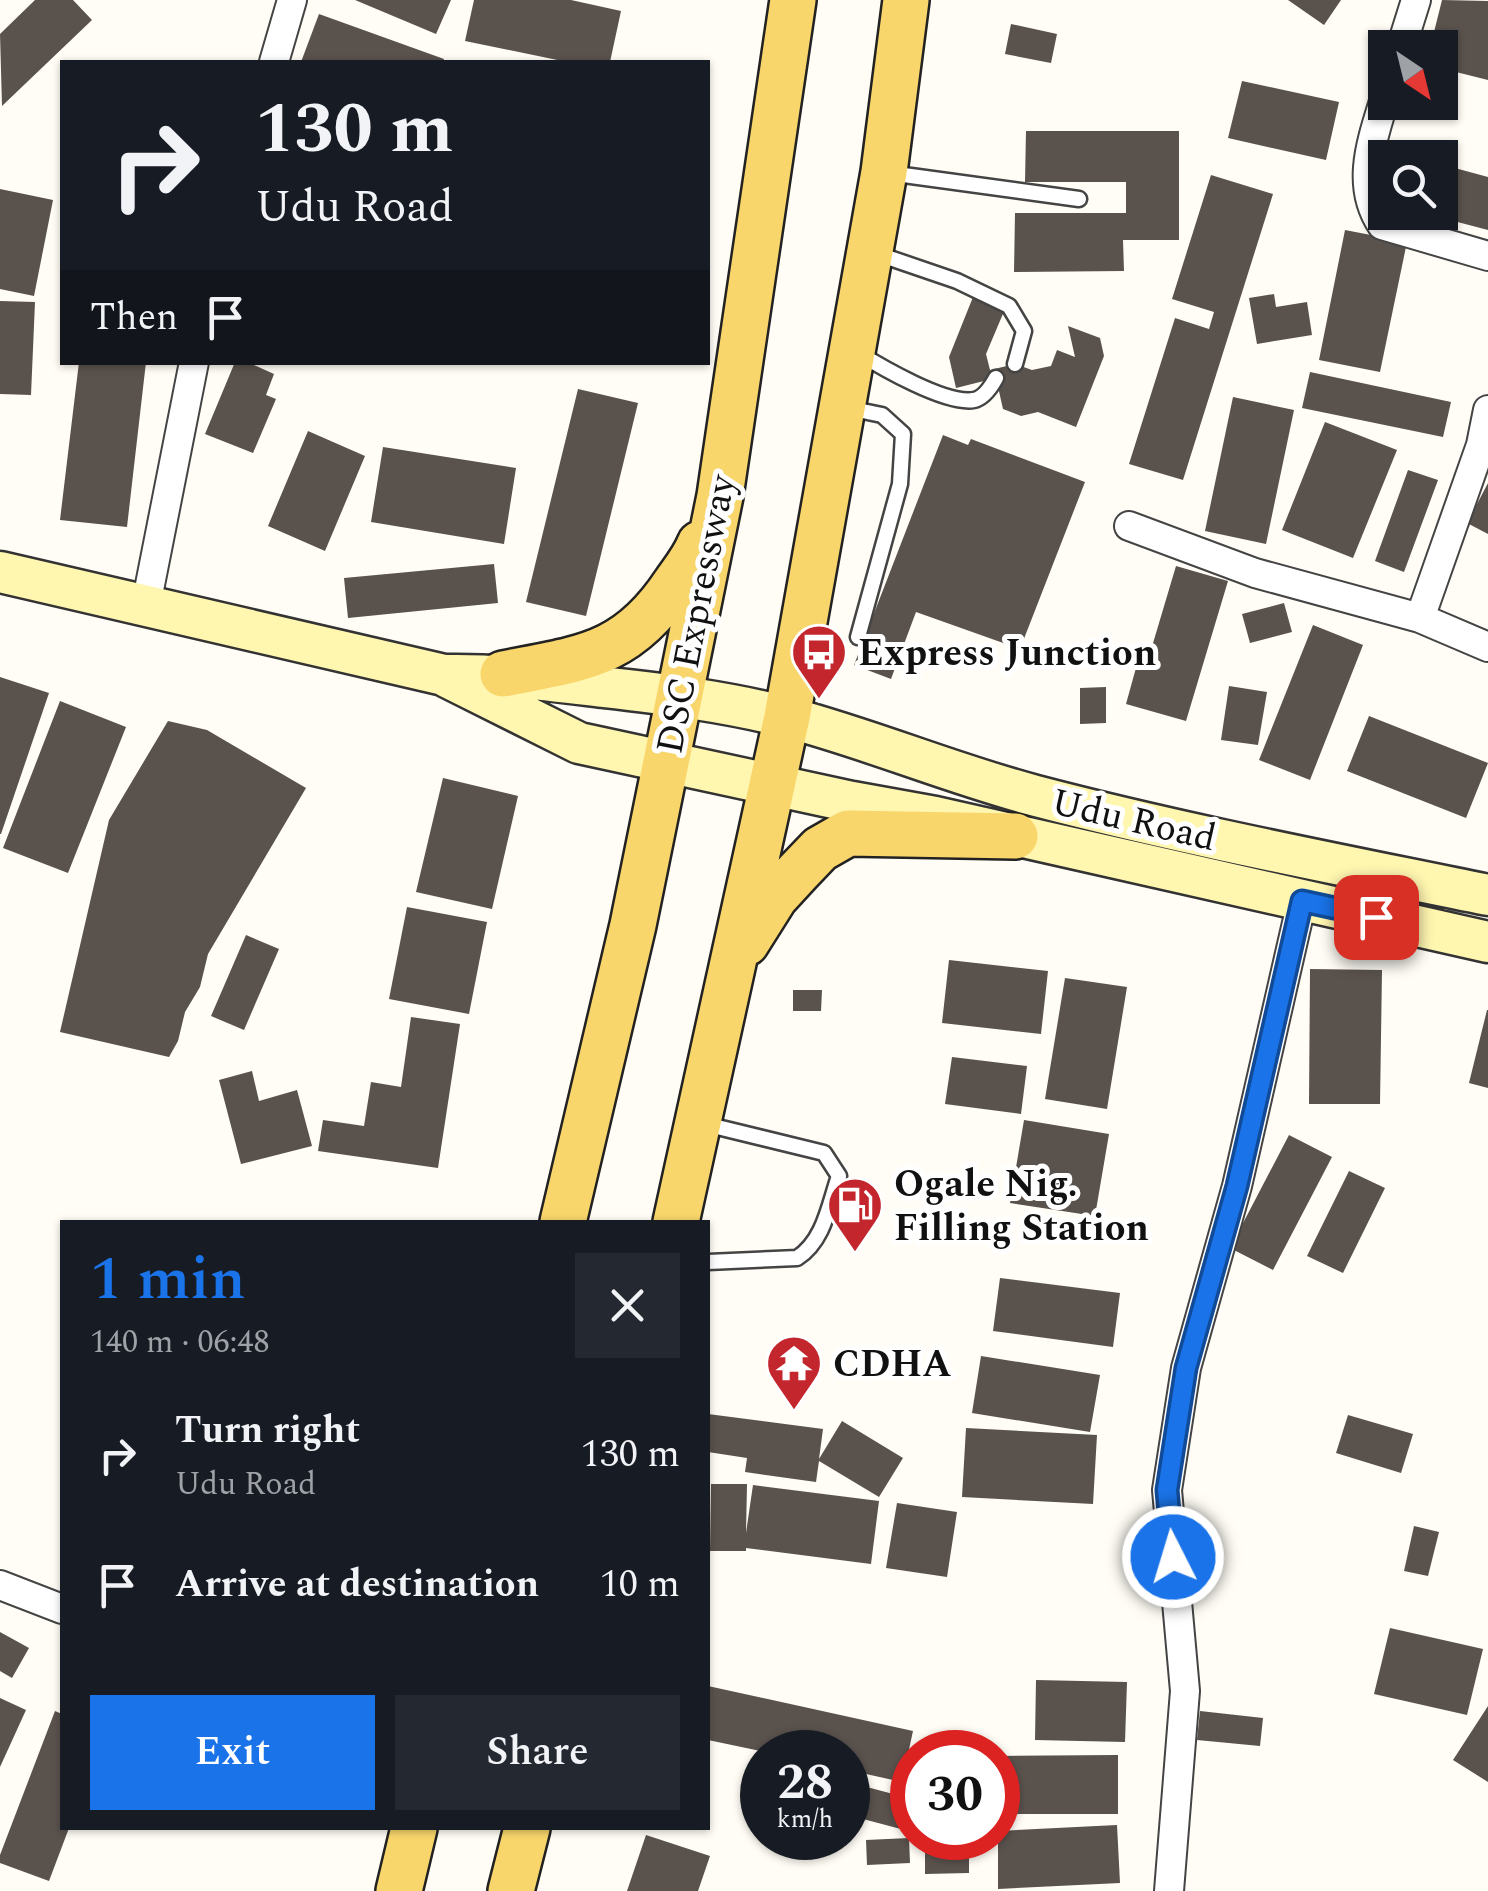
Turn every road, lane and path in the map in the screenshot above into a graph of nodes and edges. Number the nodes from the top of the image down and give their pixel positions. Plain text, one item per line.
1 (292, 0) edge
2 (793, 0) edge
3 (906, 0) edge
4 (1416, 0) edge
5 (1407, 30) edge
6 (275, 60) edge
7 (1378, 120) edge
8 (884, 172) junction
9 (1079, 199) dead end
10 (870, 251) junction
11 (1488, 256) edge
12 (852, 349) junction
13 (1015, 364) dead end
14 (193, 365) edge
15 (996, 378) dead end
16 (842, 407) junction
17 (1488, 410) edge
18 (720, 496) junction
19 (1129, 526) dead end
20 (0, 572) edge
21 (146, 605) junction
22 (1420, 618) junction
23 (858, 637) dead end
24 (1488, 647) edge
25 (503, 674) junction
26 (444, 675) junction
27 (680, 696) junction
28 (787, 717) junction
29 (666, 761) junction
30 (773, 783) junction
31 (1015, 836) junction
32 (1488, 894) edge
33 (1302, 901) junction
34 (1488, 942) edge
35 (731, 966) junction
36 (698, 1123) junction
37 (563, 1220) edge
38 (676, 1220) edge
39 (710, 1262) edge
40 (0, 1585) edge
41 (60, 1607) edge
42 (414, 1830) edge
43 (526, 1830) edge
44 (399, 1891) edge
45 (510, 1891) edge
46 (1169, 1891) edge

1 - 6 street
2 - 18 main road, DSC Expressway
3 - 8 main road
4 - 5 street
7 - 11 street
8 - 9 lane
8 - 10 main road
10 - 12 main road
10 - 13 lane
12 - 15 lane
12 - 16 main road
14 - 21 street
16 - 23 lane
16 - 28 main road
17 - 22 street
18 - 25 main road
18 - 27 main road, DSC Expressway
19 - 22 street
20 - 21 main road
21 - 26 main road
22 - 24 street
25 - 26 main road, Udu Road
25 - 27 main road, Udu Road
26 - 29 main road, Udu Road
27 - 28 main road, Udu Road
27 - 29 main road, DSC Expressway
28 - 30 main road
28 - 32 main road, Udu Road
29 - 30 main road, Udu Road
29 - 37 main road, DSC Expressway
30 - 31 main road, Udu Road
30 - 35 main road
31 - 33 main road, Udu Road
31 - 35 main road
33 - 34 main road, Udu Road
33 - 46 street
35 - 36 main road
36 - 38 main road
36 - 39 lane
40 - 41 street
42 - 44 main road
43 - 45 main road

